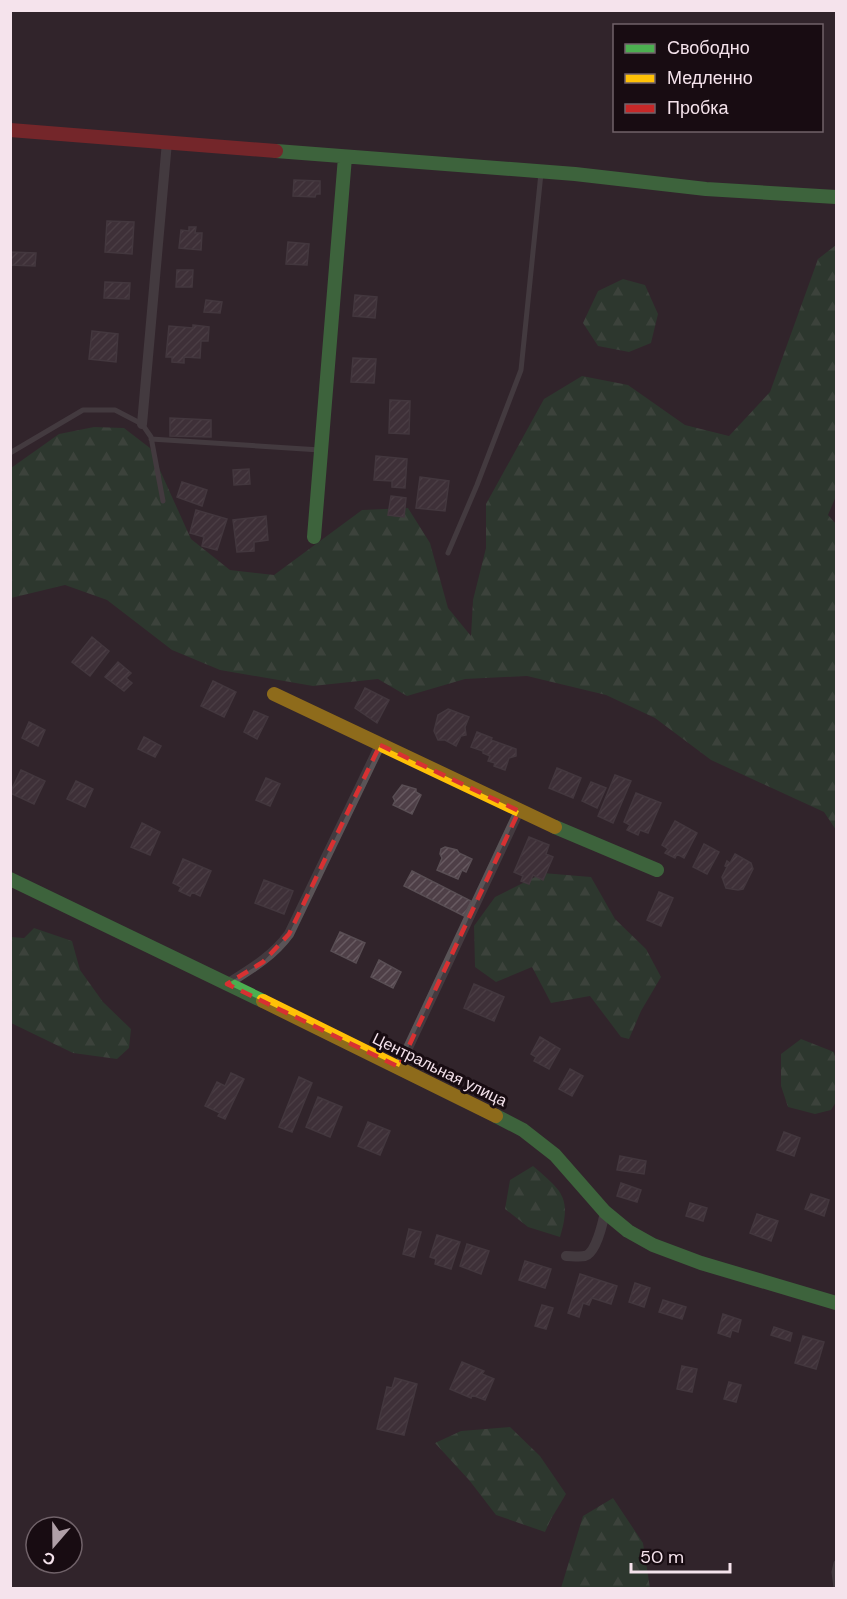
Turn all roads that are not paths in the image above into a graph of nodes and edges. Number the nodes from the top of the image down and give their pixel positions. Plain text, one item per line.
1 (10, 130) edge
2 (167, 142) junction
3 (345, 157) junction
4 (541, 172) junction
5 (837, 196) edge
6 (142, 424) junction
7 (152, 439) junction
8 (321, 450) junction
9 (10, 453) edge
10 (164, 501) dead end
11 (314, 537) dead end
12 (448, 553) dead end
13 (274, 694) dead end
14 (380, 745) junction
15 (519, 811) junction
16 (657, 870) dead end
17 (10, 879) edge
18 (227, 984) junction
19 (399, 1067) junction
20 (605, 1212) junction
21 (566, 1256) dead end
22 (837, 1303) edge
23 (837, 1563) edge
24 (836, 1588) edge

1 - 2 street
2 - 3 street
2 - 6 street
3 - 4 street
3 - 8 street
4 - 5 street
4 - 12 lane
6 - 7 lane
6 - 9 lane
7 - 8 lane
7 - 10 lane
8 - 11 street
13 - 14 street
14 - 15 street
14 - 18 street
15 - 16 street
15 - 19 street
17 - 18 street, Центральная улица
18 - 19 street, Центральная улица
19 - 20 street, Центральная улица
20 - 21 street
20 - 22 street, Центральная улица
23 - 24 lane

